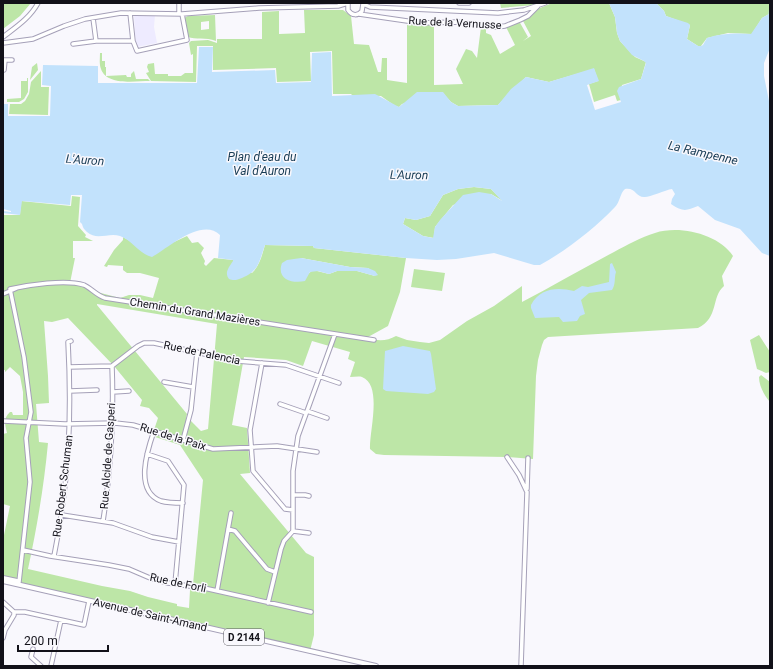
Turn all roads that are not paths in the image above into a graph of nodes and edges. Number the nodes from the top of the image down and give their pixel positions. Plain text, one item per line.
1 (38, 3) edge
2 (179, 3) edge
3 (263, 3) edge
4 (348, 3) edge
5 (459, 3) edge
6 (469, 3) edge
7 (545, 3) edge
8 (363, 4) edge
9 (338, 6) junction
10 (538, 6) junction
11 (370, 7) junction
12 (263, 8) junction
13 (348, 10) junction
14 (524, 10) junction
15 (361, 12) junction
16 (130, 13) junction
17 (181, 14) junction
18 (525, 17) junction
19 (93, 18) junction
20 (3, 37) edge
21 (96, 41) junction
22 (133, 41) junction
23 (3, 43) edge
24 (73, 44) dead end
25 (4, 60) edge
26 (12, 60) dead end
27 (4, 70) dead end
28 (10, 292) junction
29 (3, 294) edge
30 (334, 334) junction
31 (374, 340) dead end
32 (71, 341) dead end
33 (197, 352) junction
34 (262, 363) junction
35 (112, 366) junction
36 (70, 367) junction
37 (319, 376) junction
38 (164, 382) dead end
39 (339, 383) dead end
40 (193, 387) junction
41 (97, 390) dead end
42 (70, 391) junction
43 (129, 391) dead end
44 (113, 392) junction
45 (280, 404) dead end
46 (306, 412) junction
47 (327, 418) dead end
48 (3, 421) edge
49 (29, 423) junction
50 (112, 423) junction
51 (70, 424) junction
52 (154, 431) junction
53 (183, 440) junction
54 (251, 447) junction
55 (297, 448) junction
56 (317, 452) dead end
57 (147, 454) junction
58 (507, 457) dead end
59 (528, 458) dead end
60 (527, 492) junction
61 (293, 495) junction
62 (309, 496) dead end
63 (183, 503) junction
64 (293, 510) junction
65 (231, 513) dead end
66 (62, 515) junction
67 (103, 521) junction
68 (228, 529) junction
69 (293, 531) junction
70 (309, 533) dead end
71 (179, 542) junction
72 (23, 550) junction
73 (54, 556) junction
74 (276, 572) junction
75 (3, 578) edge
76 (3, 581) edge
77 (19, 582) junction
78 (12, 583) junction
79 (175, 584) junction
80 (42, 589) junction
81 (217, 591) junction
82 (90, 601) junction
83 (3, 602) edge
84 (268, 603) junction
85 (14, 612) junction
86 (311, 612) dead end
87 (61, 620) junction
88 (3, 638) edge
89 (33, 649) dead end
90 (41, 666) edge
91 (50, 666) edge
92 (376, 666) edge
93 (521, 666) edge

1 - 20 street
2 - 17 street
3 - 12 street
4 - 9 street
4 - 13 street
5 - 6 street
7 - 10 street
8 - 11 street
8 - 15 street
9 - 12 street
9 - 13 street, Rue de la Vernusse
10 - 14 street
10 - 18 street, Rue de la Vernusse
11 - 14 street
11 - 15 street
12 - 17 street
13 - 15 street, Rue de la Vernusse
14 - 18 street
15 - 18 street, Rue de la Vernusse
16 - 17 street
16 - 19 street
16 - 22 street
17 - 22 street
19 - 21 street
19 - 23 street
21 - 22 street
21 - 24 street
25 - 26 street
25 - 27 street
28 - 29 street, Chemin du Grand Mazières
28 - 30 street, Chemin du Grand Mazières
28 - 49 street
30 - 31 street, Chemin du Grand Mazières
30 - 37 street
32 - 36 street, Rue Robert Schuman
33 - 34 street, Rue de Palencia
33 - 35 street, Rue de Palencia
33 - 40 street
34 - 37 street, Rue de Palencia
34 - 54 street
35 - 36 street
35 - 44 street, Rue Alcide de Gasperi
36 - 42 street, Rue Robert Schuman
37 - 39 street, Rue de Palencia
37 - 46 street
38 - 40 street
40 - 53 street
41 - 42 street
42 - 51 street, Rue Robert Schuman
43 - 44 street, Rue Alcide de Gasperi
44 - 50 street, Rue Alcide de Gasperi
45 - 46 street
46 - 47 street
46 - 55 street
48 - 49 street, Rue de la Paix
49 - 51 street, Rue de la Paix
49 - 72 street
50 - 51 street, Rue de la Paix
50 - 52 street, Rue de la Paix
50 - 67 street, Rue Alcide de Gasperi
51 - 66 street, Rue Robert Schuman
52 - 53 street, Rue de la Paix
52 - 57 street
53 - 54 street, Rue de la Paix
54 - 55 street, Rue de la Paix
54 - 64 street
55 - 56 street, Rue de la Paix
55 - 61 street
57 - 63 street
57 - 63 street
58 - 60 street
59 - 60 street
60 - 93 street
61 - 62 street
61 - 64 street
63 - 71 street
64 - 69 street
65 - 68 street
66 - 67 street
66 - 73 street, Rue Robert Schuman
67 - 71 street
68 - 74 street
68 - 81 street
69 - 70 street
69 - 74 street
71 - 79 street
72 - 73 street, Rue de Forli
72 - 77 street
73 - 79 street, Rue de Forli
74 - 84 street
75 - 77 main road, Avenue de Saint-Amand / D 2144
76 - 78 main road, Avenue de Saint-Amand / D 2144
77 - 78 street
77 - 80 main road, Avenue de Saint-Amand / D 2144
78 - 80 main road, Avenue de Saint-Amand / D 2144
79 - 81 street, Rue de Forli
80 - 82 main road, Avenue de Saint-Amand / D 2144
81 - 84 street, Rue de Forli
82 - 87 street
82 - 92 main road, Avenue de Saint-Amand / D 2144
83 - 85 street
84 - 86 street, Rue de Forli
85 - 87 street
85 - 88 street
87 - 91 street
89 - 90 street

